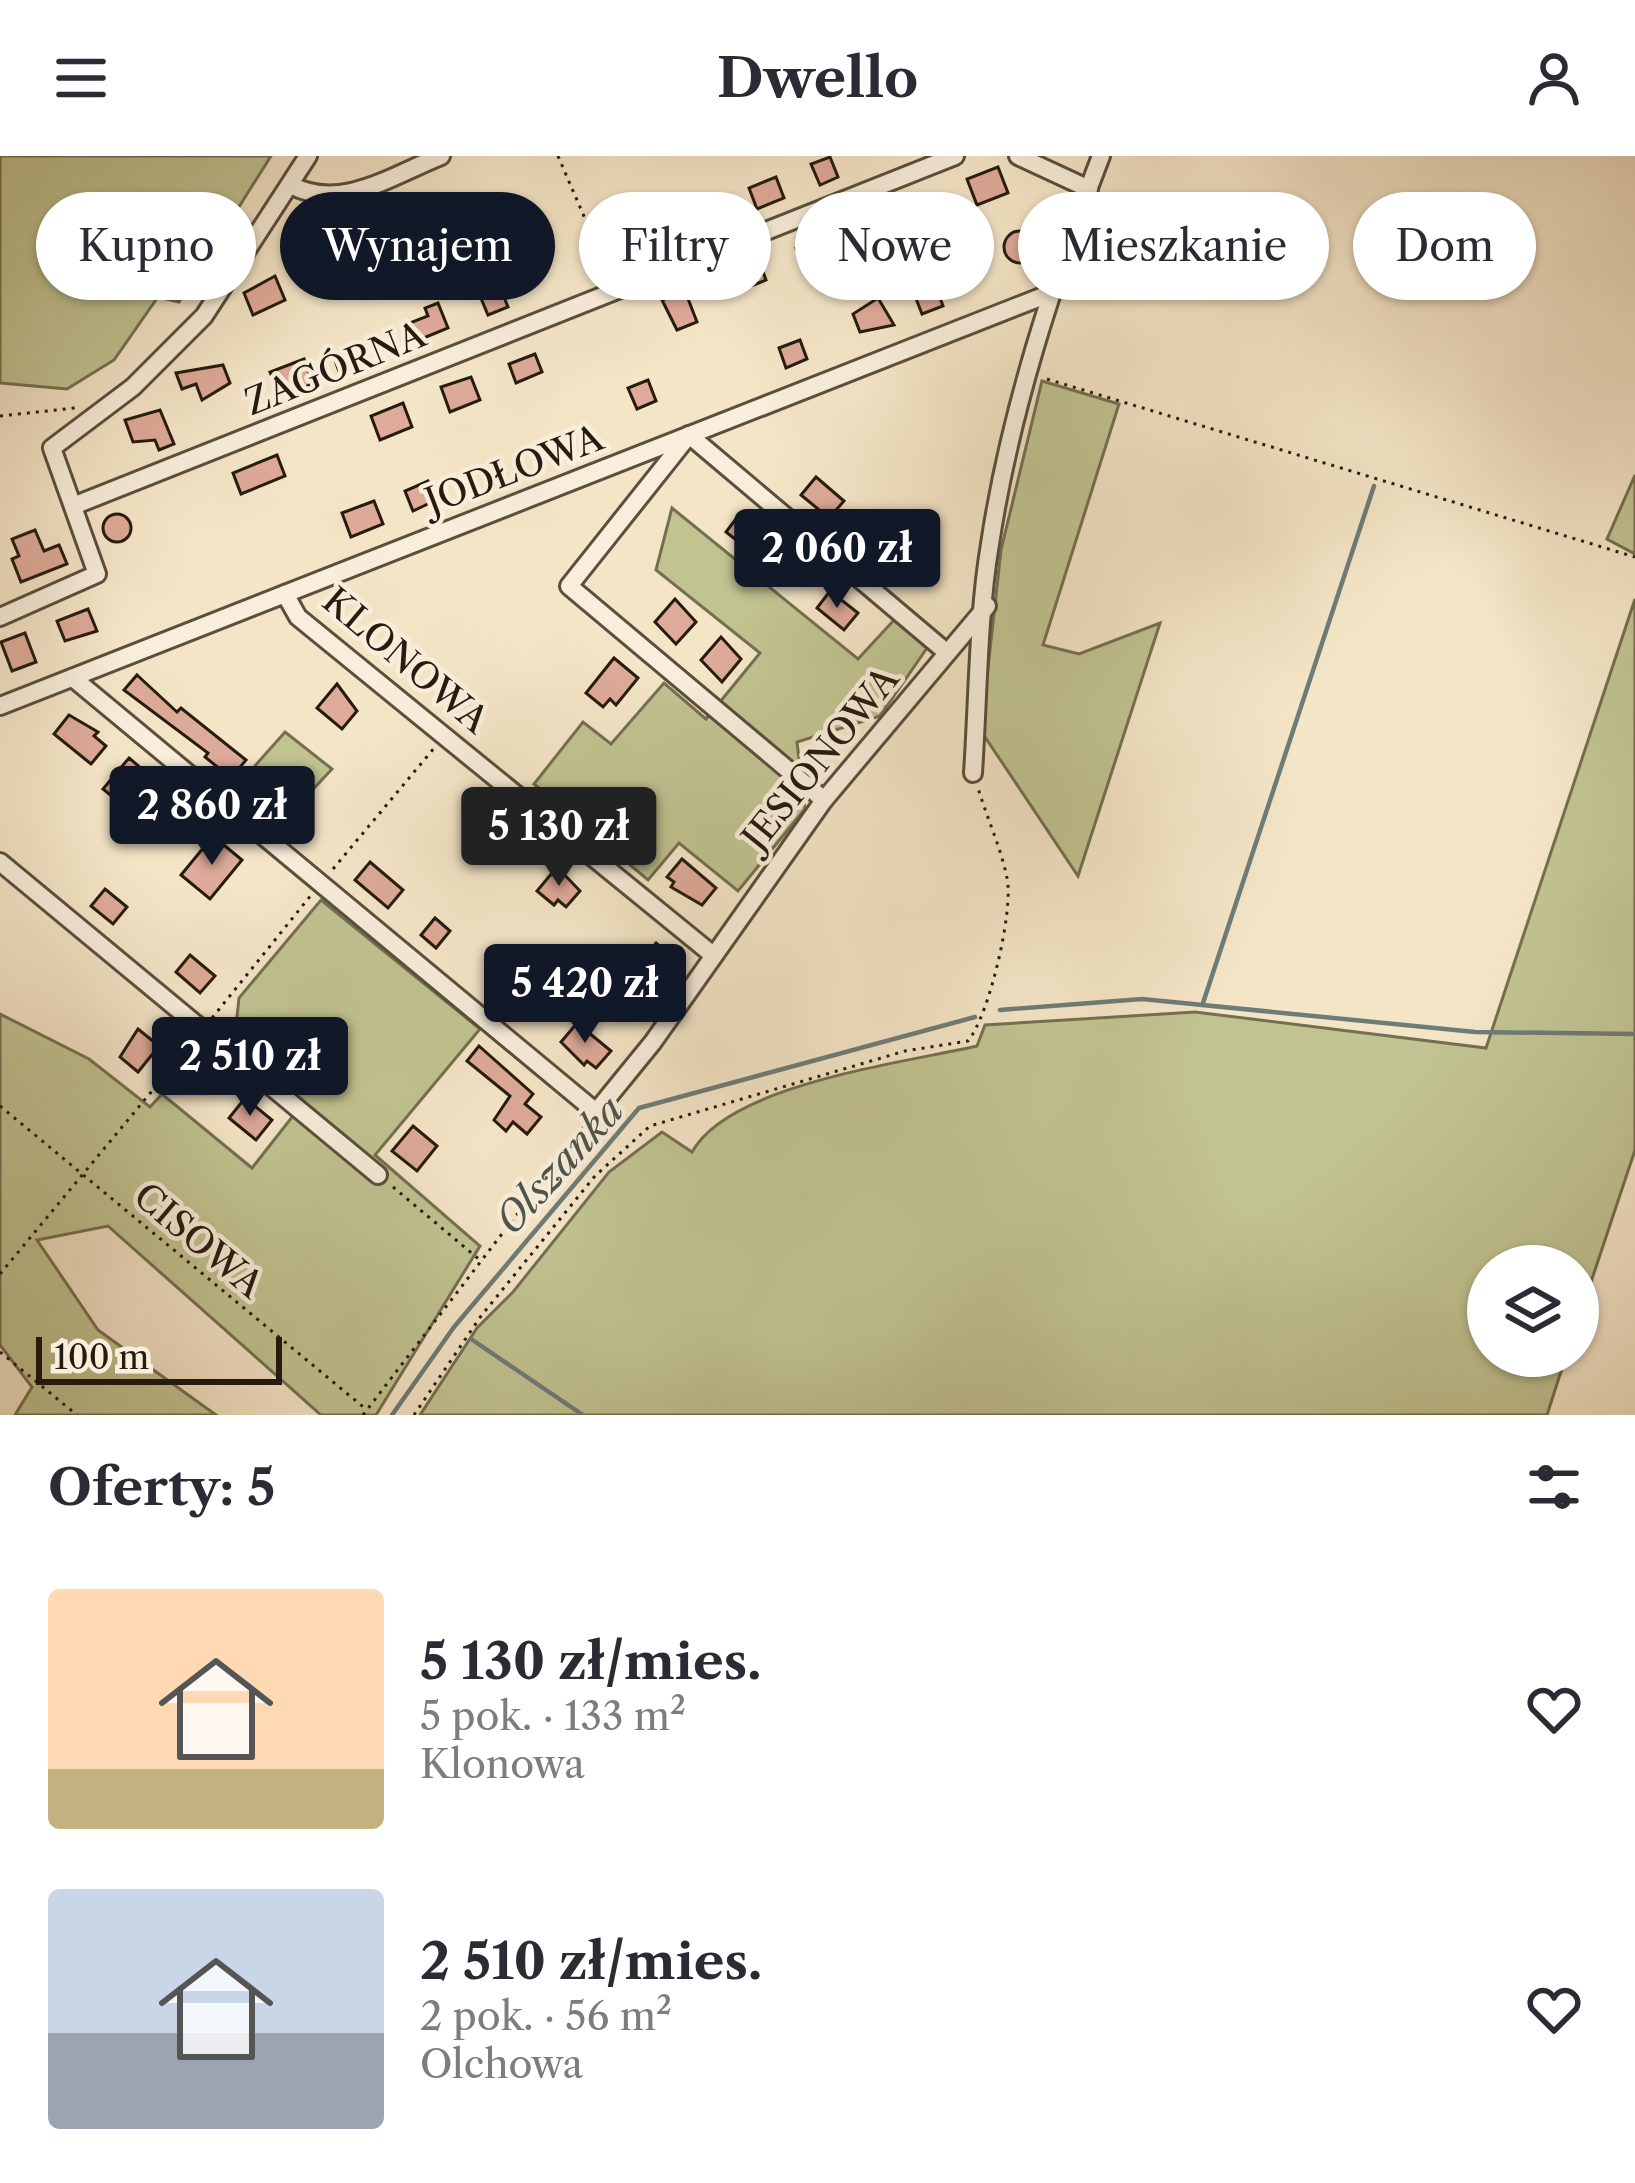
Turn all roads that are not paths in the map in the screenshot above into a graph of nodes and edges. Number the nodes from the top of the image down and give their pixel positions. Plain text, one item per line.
1 (308, 156) edge
2 (441, 156) edge
3 (955, 156) edge
4 (1018, 156) edge
5 (1101, 156) edge
6 (291, 184) junction
7 (1088, 189) junction
8 (1087, 192) edge
9 (1031, 300) edge
10 (1049, 300) edge
11 (688, 435) junction
12 (73, 506) junction
13 (285, 594) junction
14 (987, 605) junction
15 (0, 616) edge
16 (945, 651) junction
17 (74, 677) junction
18 (0, 706) edge
19 (973, 772) road end
20 (824, 800) junction
21 (0, 862) edge
22 (713, 955) junction
23 (378, 1174) road end

1 - 6 street
2 - 6 street
3 - 12 street, ZAGÓRNA
4 - 7 street
5 - 7 street
6 - 12 street
7 - 8 street
9 - 11 street, JODŁOWA
10 - 14 street
11 - 13 street, JODŁOWA
11 - 16 street
11 - 20 street
12 - 15 street
13 - 17 street, JODŁOWA
13 - 22 street, KLONOWA
14 - 16 street, JESIONOWA
14 - 19 street
16 - 20 street, JESIONOWA
17 - 18 street, JODŁOWA
17 - 22 street, JESIONOWA
20 - 22 street, JESIONOWA
21 - 23 street

